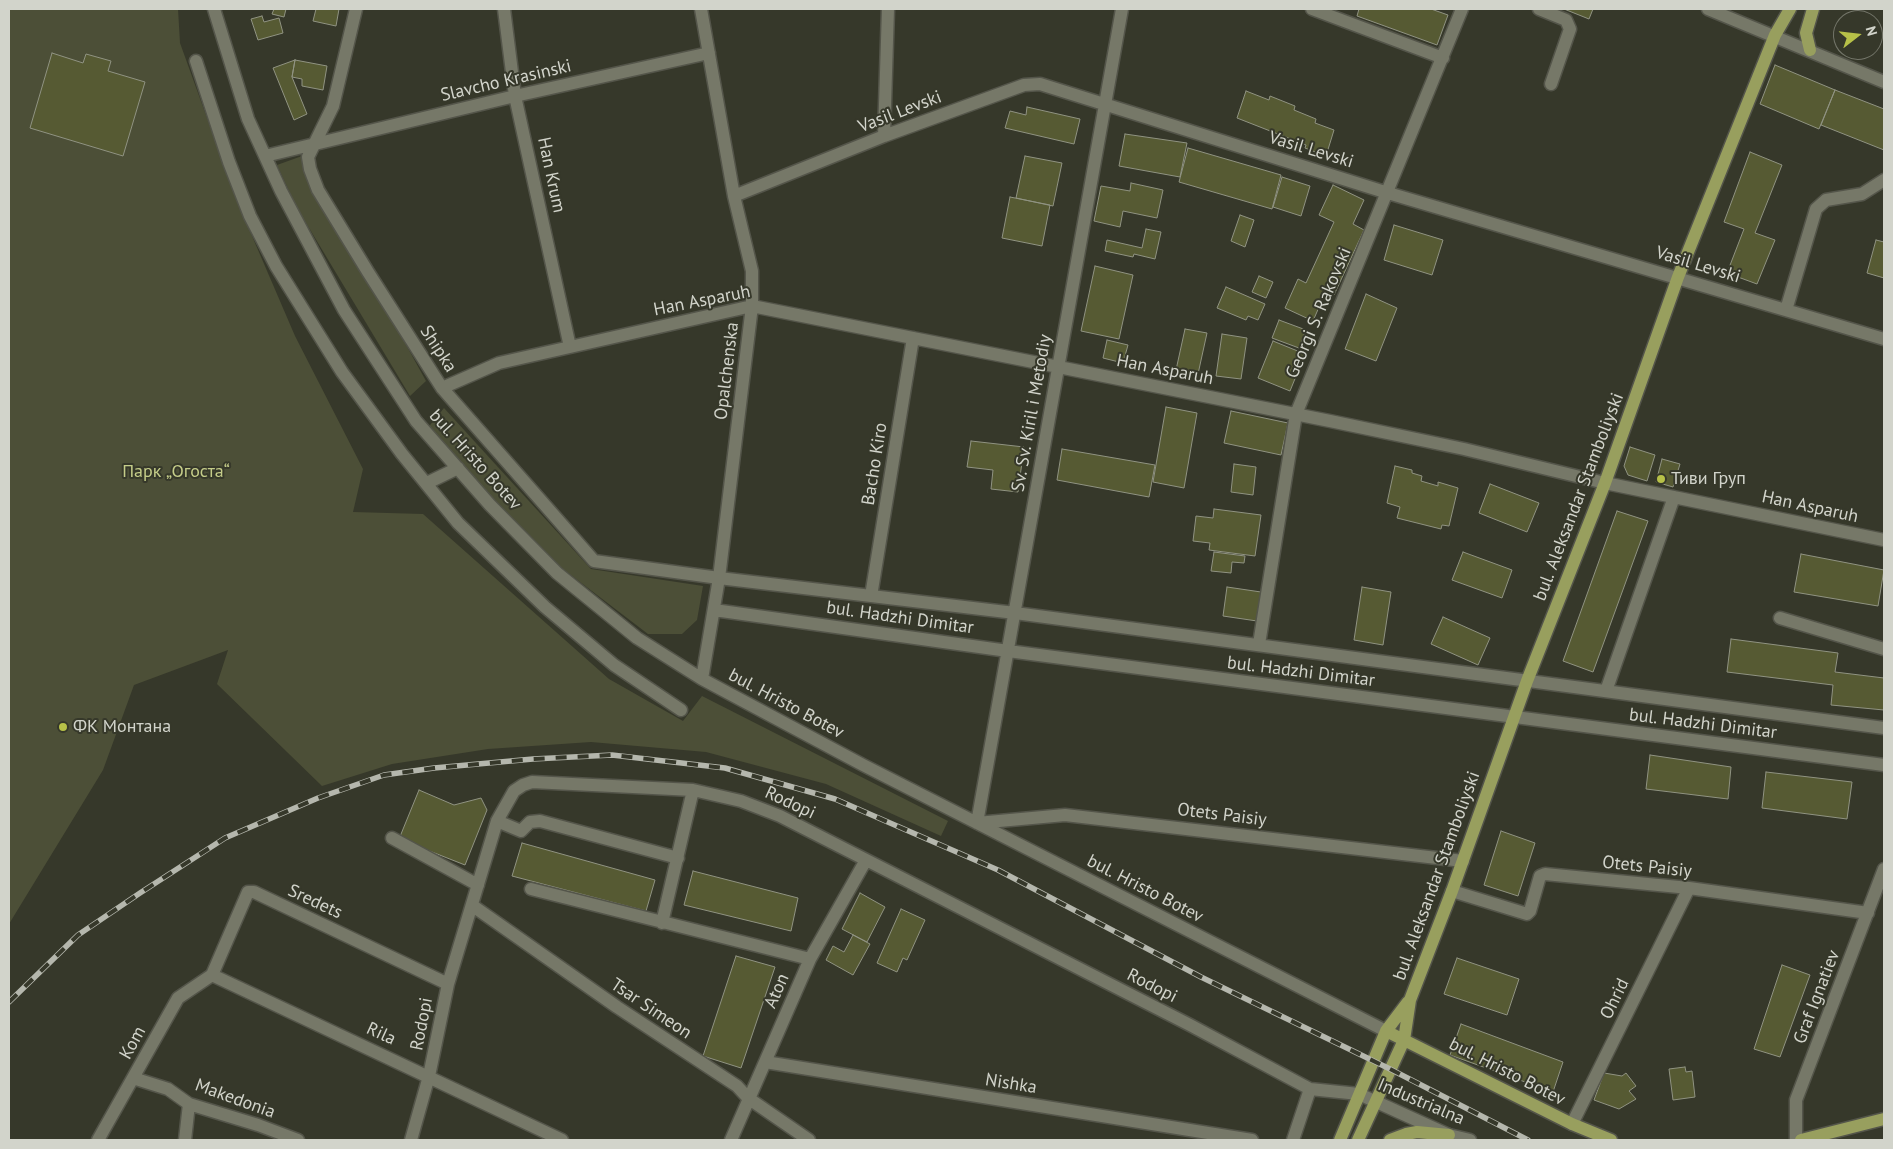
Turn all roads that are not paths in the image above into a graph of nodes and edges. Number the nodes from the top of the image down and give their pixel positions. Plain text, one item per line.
1 (214, 9) edge
2 (356, 9) edge
3 (504, 9) edge
4 (701, 9) edge
5 (888, 9) edge
6 (1122, 9) edge
7 (1312, 9) edge
8 (1462, 9) edge
9 (1539, 9) edge
10 (1708, 9) edge
11 (1790, 9) edge
12 (1813, 9) edge
13 (1775, 35) junction
14 (1810, 50) junction
15 (709, 53) junction
16 (1443, 58) junction
17 (196, 62) dead end
18 (1884, 82) edge
19 (1551, 84) dead end
20 (515, 96) junction
21 (1104, 103) junction
22 (884, 136) junction
23 (312, 144) junction
24 (265, 156) junction
25 (1884, 180) edge
26 (1388, 193) junction
27 (734, 196) junction
28 (1678, 277) junction
29 (752, 306) junction
30 (1786, 310) junction
31 (913, 338) junction
32 (1884, 339) edge
33 (570, 347) junction
34 (1058, 367) junction
35 (442, 388) junction
36 (1296, 414) junction
37 (458, 468) junction
38 (427, 483) junction
39 (1605, 483) junction
40 (1674, 497) junction
41 (1884, 540) edge
42 (718, 578) junction
43 (871, 596) junction
44 (714, 610) junction
45 (1014, 612) junction
46 (1780, 618) dead end
47 (1259, 644) junction
48 (1884, 650) edge
49 (1008, 652) junction
50 (702, 679) junction
51 (1527, 680) junction
52 (1606, 691) junction
53 (681, 710) dead end
54 (1514, 717) junction
55 (1884, 728) edge
56 (1884, 764) edge
57 (693, 790) junction
58 (497, 821) junction
59 (977, 823) junction
60 (392, 838) dead end
61 (678, 858) junction
62 (866, 860) junction
63 (1463, 861) junction
64 (1884, 869) edge
65 (478, 885) junction
66 (1688, 888) junction
67 (530, 889) dead end
68 (1452, 892) junction
69 (473, 906) junction
70 (1868, 913) junction
71 (662, 923) junction
72 (810, 959) junction
73 (212, 975) junction
74 (448, 984) junction
75 (1410, 1000) junction
76 (1386, 1031) junction
77 (1404, 1040) junction
78 (765, 1062) junction
79 (429, 1076) junction
80 (133, 1078) junction
81 (1310, 1090) junction
82 (1359, 1094) junction
83 (748, 1098) junction
84 (1375, 1101) junction
85 (188, 1104) junction
86 (1884, 1119) edge
87 (1572, 1124) junction
88 (1449, 1134) junction
89 (98, 1140) edge
90 (185, 1140) edge
91 (298, 1140) edge
92 (411, 1140) edge
93 (562, 1140) edge
94 (731, 1140) edge
95 (809, 1140) edge
96 (1252, 1140) edge
97 (1293, 1140) edge
98 (1340, 1140) edge
99 (1358, 1140) edge
100 (1390, 1140) edge
101 (1470, 1140) edge
102 (1611, 1140) edge
103 (1796, 1140) edge
104 (1801, 1140) edge

1 - 24 street, bul. Hristo Botev
2 - 23 street, Shipka
3 - 20 street, Han Krum
4 - 15 street, Opalchenska
5 - 22 street
6 - 21 street, Sv. Sv. Kiril i Metodiy
7 - 16 street
8 - 16 street, Georgi S. Rakovski
9 - 19 street
10 - 13 street
11 - 13 main road, bul. Aleksandar Stamboliyski
12 - 14 main road
13 - 14 street
13 - 28 main road, bul. Aleksandar Stamboliyski
14 - 18 street
15 - 20 street, Slavcho Krasinski
15 - 27 street, Opalchenska
16 - 26 street, Georgi S. Rakovski
17 - 38 street
20 - 23 street, Slavcho Krasinski
20 - 33 street, Han Krum
21 - 22 street, Vasil Levski
21 - 26 street, Vasil Levski
21 - 34 street, Sv. Sv. Kiril i Metodiy
22 - 27 street, Vasil Levski
23 - 24 street, Slavcho Krasinski
23 - 35 street, Shipka
24 - 37 street, bul. Hristo Botev
25 - 30 street
26 - 28 street, Vasil Levski
26 - 36 street, Georgi S. Rakovski
27 - 29 street, Opalchenska
28 - 30 street, Vasil Levski
28 - 39 main road, bul. Aleksandar Stamboliyski
29 - 31 street, Han Asparuh
29 - 33 street, Han Asparuh
29 - 42 street, Opalchenska
30 - 32 street, Vasil Levski
31 - 34 street, Han Asparuh
31 - 43 street, Bacho Kiro
33 - 35 street, Han Asparuh
34 - 36 street, Han Asparuh
34 - 45 street, Sv. Sv. Kiril i Metodiy
35 - 42 street, Shipka
36 - 39 street, Han Asparuh
36 - 47 street, Georgi S. Rakovski
37 - 38 street
37 - 50 street, bul. Hristo Botev
38 - 53 street
39 - 40 street, Han Asparuh
39 - 51 main road, bul. Aleksandar Stamboliyski
40 - 41 street, Han Asparuh
40 - 52 street
42 - 43 street, bul. Hadzhi Dimitar
42 - 44 street, Opalchenska
43 - 45 street, bul. Hadzhi Dimitar
44 - 49 street, bul. Hadzhi Dimitar
44 - 50 street, Opalchenska
45 - 47 street, bul. Hadzhi Dimitar
45 - 49 street, Sv. Sv. Kiril i Metodiy
46 - 48 street
47 - 51 street, bul. Hadzhi Dimitar
49 - 54 street, bul. Hadzhi Dimitar
49 - 59 street, Sv. Sv. Kiril i Metodiy
50 - 59 street, bul. Hristo Botev
51 - 52 street, bul. Hadzhi Dimitar
51 - 54 main road, bul. Aleksandar Stamboliyski
52 - 55 street, bul. Hadzhi Dimitar
54 - 56 street, bul. Hadzhi Dimitar
54 - 63 main road, bul. Aleksandar Stamboliyski
57 - 58 street, Rodopi
57 - 61 street
57 - 62 street, Rodopi
58 - 61 street
58 - 65 street, Rodopi
59 - 63 street, Otets Paisiy
59 - 76 street, bul. Hristo Botev
60 - 65 street
61 - 71 street
62 - 72 street, Aton
62 - 81 street, Rodopi
63 - 68 main road, bul. Aleksandar Stamboliyski
64 - 70 street, Graf Ignatiev
65 - 69 street, Rodopi
66 - 68 street, Otets Paisiy
66 - 70 street, Otets Paisiy
66 - 87 street, Ohrid
67 - 71 street
68 - 75 main road, bul. Aleksandar Stamboliyski
69 - 74 street, Rodopi
69 - 83 street, Tsar Simeon
70 - 103 street, Graf Ignatiev
71 - 72 street
72 - 78 street, Aton
73 - 74 street, Sredets
73 - 79 street, Rila
73 - 80 street, Kom
74 - 79 street, Rodopi
75 - 76 main road, bul. Aleksandar Stamboliyski
75 - 77 main road, bul. Aleksandar Stamboliyski
76 - 77 main road, bul. Hristo Botev
76 - 82 main road, bul. Aleksandar Stamboliyski
77 - 84 main road, bul. Aleksandar Stamboliyski
77 - 87 main road, bul. Hristo Botev
78 - 83 street, Aton
78 - 96 street, Nishka
79 - 92 street, Rodopi
79 - 93 street, Rila
80 - 85 street, Makedonia
80 - 89 street, Kom
81 - 82 street, Rodopi
81 - 97 street
82 - 84 street, Industrialna
82 - 98 main road, bul. Aleksandar Stamboliyski
83 - 94 street, Aton
83 - 95 street, Tsar Simeon
84 - 88 street, Industrialna
84 - 99 main road, bul. Aleksandar Stamboliyski
85 - 90 street
85 - 91 street, Makedonia
86 - 104 main road
87 - 102 main road, bul. Hristo Botev
88 - 100 main road
88 - 101 street, Industrialna

